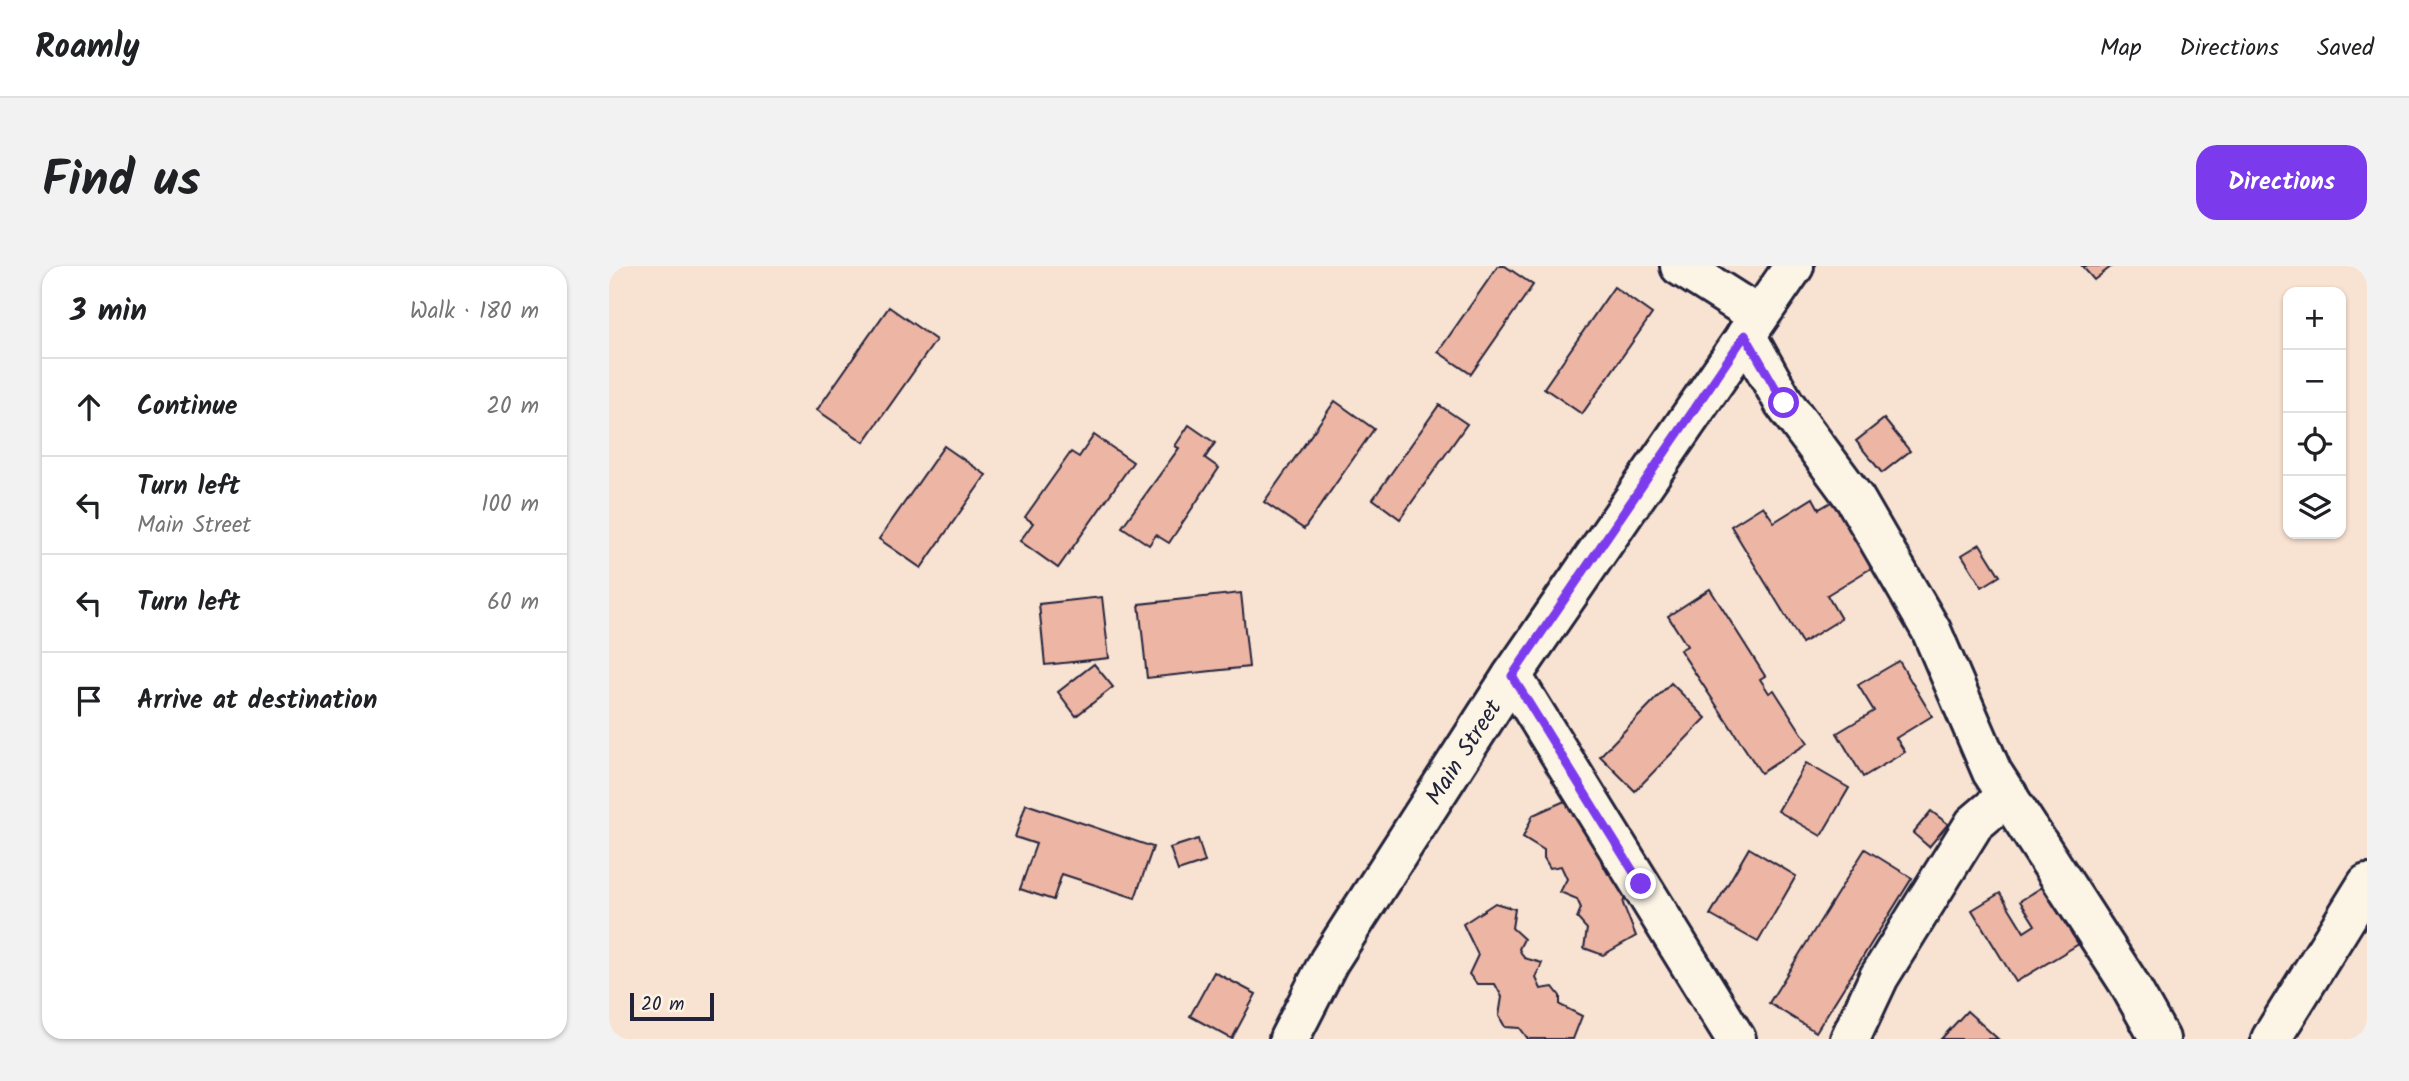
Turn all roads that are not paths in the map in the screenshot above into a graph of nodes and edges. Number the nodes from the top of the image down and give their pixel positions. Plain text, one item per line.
1 (1680, 266) edge
2 (1724, 266) edge
3 (1794, 266) edge
4 (1759, 317) junction
5 (1512, 676) junction
6 (2008, 795) junction
7 (2367, 884) edge
8 (1289, 1039) edge
9 (1736, 1039) edge
10 (1850, 1039) edge
11 (2160, 1039) edge
12 (2271, 1039) edge

1 - 4 street
2 - 4 street
3 - 4 street, Main Street
4 - 5 street, Main Street
4 - 6 street
5 - 8 street, Main Street
5 - 9 street
6 - 10 street
6 - 11 street
7 - 12 street

